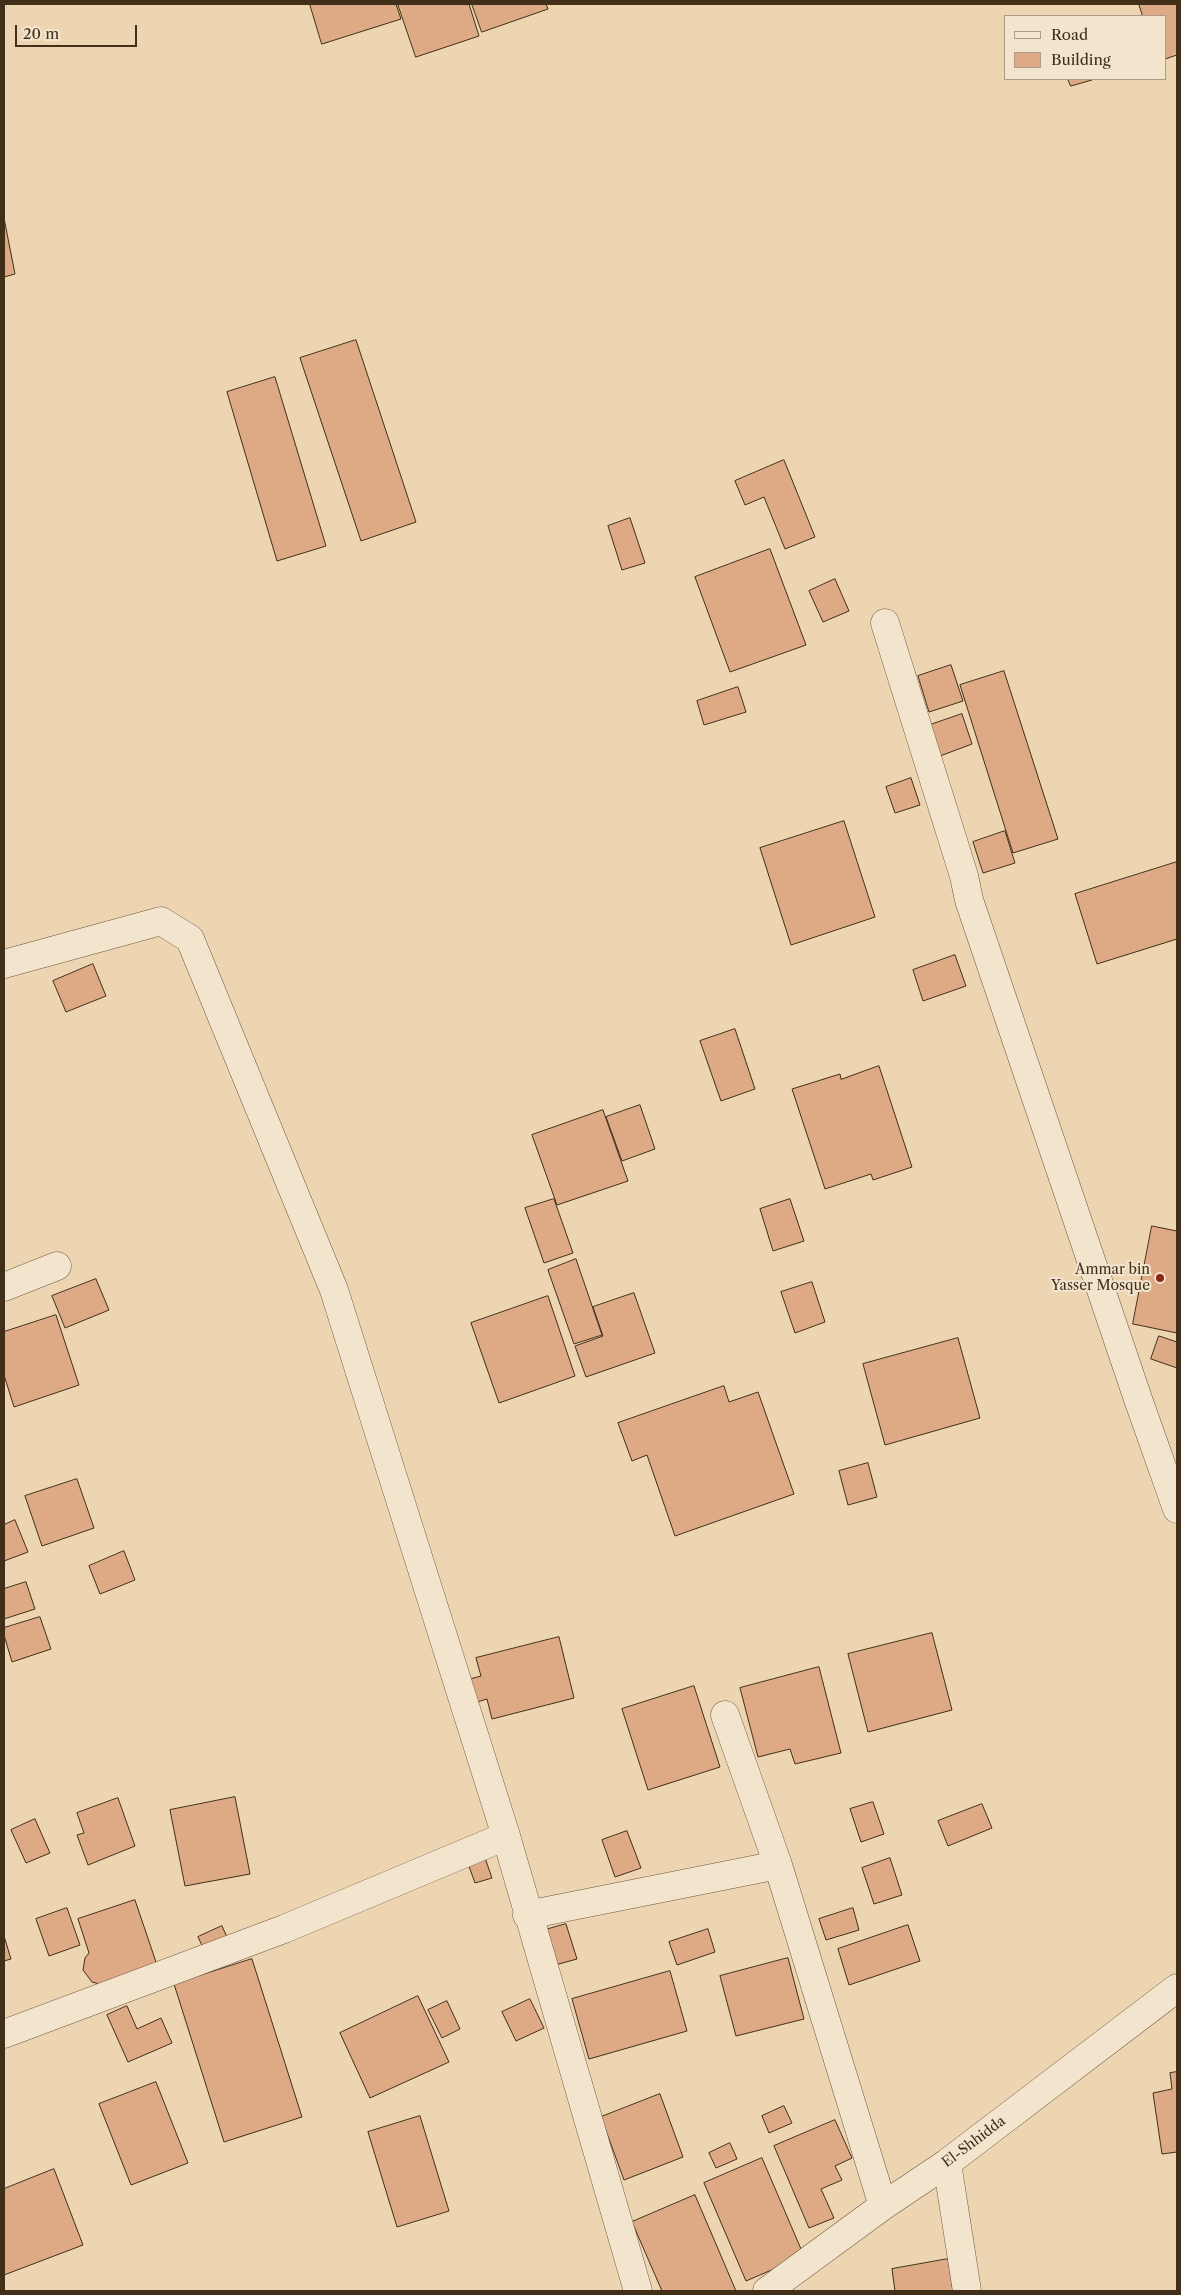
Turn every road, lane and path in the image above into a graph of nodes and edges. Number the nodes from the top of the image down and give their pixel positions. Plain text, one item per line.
1 (886, 624) dead end
2 (4, 964) edge
3 (57, 1266) dead end
4 (4, 1287) edge
5 (1177, 1509) edge
6 (725, 1715) dead end
7 (506, 1836) junction
8 (778, 1865) junction
9 (527, 1915) junction
10 (1177, 1988) edge
11 (4, 2034) edge
12 (947, 2163) junction
13 (883, 2206) junction
14 (638, 2291) edge
15 (767, 2291) edge
16 (967, 2291) edge

1 - 5 street
2 - 7 street
3 - 4 street
6 - 8 street
7 - 9 street
7 - 11 street
8 - 9 street
8 - 13 street
9 - 14 street
10 - 12 street, El-Shhidda
12 - 13 street, El-Shhidda
12 - 16 street
13 - 15 street, El-Shhidda

